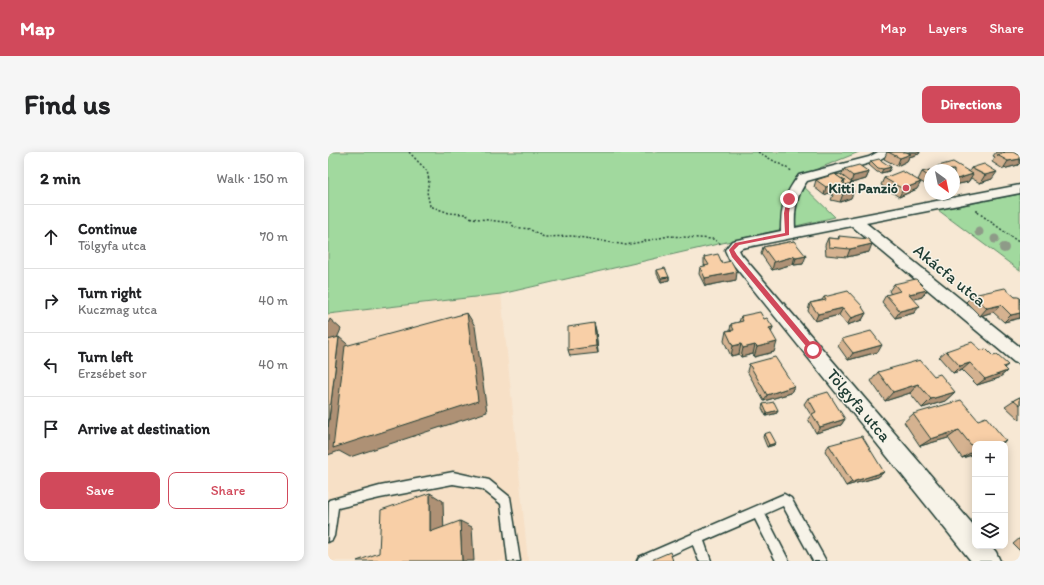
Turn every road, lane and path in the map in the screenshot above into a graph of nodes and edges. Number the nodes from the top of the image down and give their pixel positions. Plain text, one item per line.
1 (409, 152) edge
2 (758, 152) edge
3 (886, 152) edge
4 (803, 178) junction
5 (1020, 189) edge
6 (983, 210) dead end
7 (856, 222) junction
8 (788, 234) junction
9 (1020, 243) edge
10 (732, 250) junction
11 (1020, 357) edge
12 (331, 505) edge
13 (757, 512) junction
14 (328, 536) edge
15 (697, 538) junction
16 (514, 561) edge
17 (643, 561) edge
18 (705, 561) edge
19 (783, 561) edge
20 (820, 561) edge
21 (987, 561) edge

1 - 10 path
2 - 4 path
3 - 4 street
4 - 8 street
5 - 7 street
6 - 9 path
7 - 8 street
7 - 11 street, Akácfa utca
8 - 10 street
10 - 21 street, Tölgyfa utca
12 - 14 lane
12 - 16 lane
13 - 15 lane
13 - 19 lane
13 - 20 lane
15 - 17 lane
15 - 18 lane

